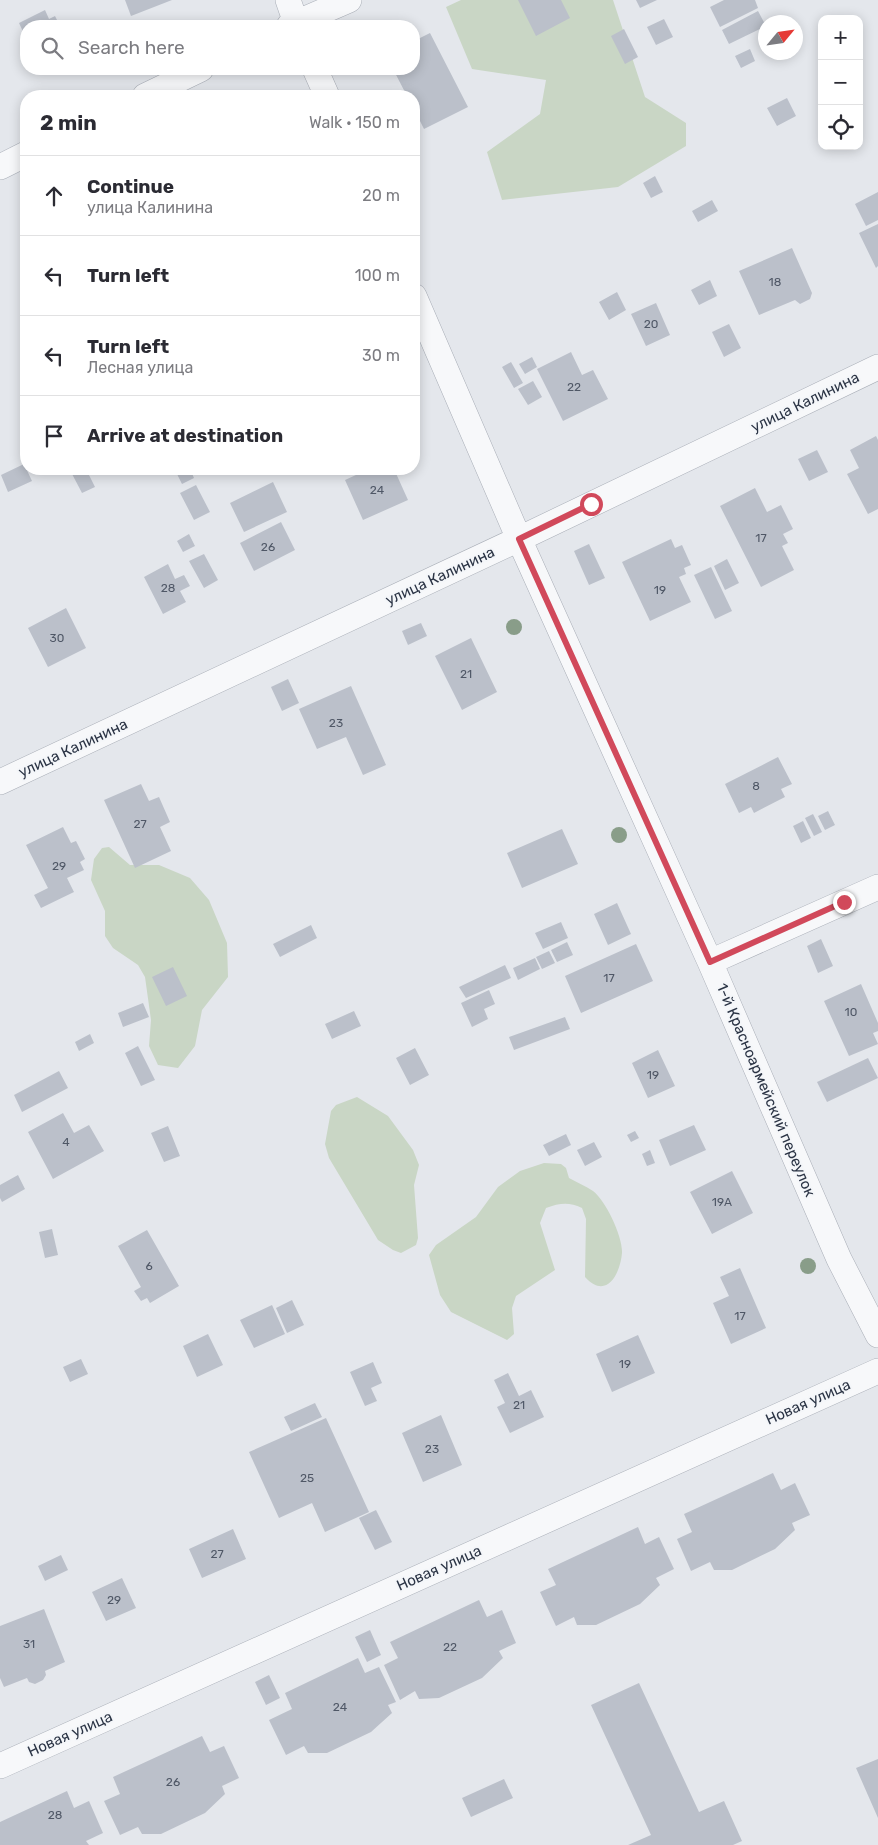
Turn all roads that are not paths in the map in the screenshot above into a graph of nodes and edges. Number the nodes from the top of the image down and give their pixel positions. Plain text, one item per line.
1 (349, 0) edge
2 (292, 19) edge
3 (189, 75) edge
4 (318, 75) edge
5 (157, 90) edge
6 (324, 90) edge
7 (20, 157) edge
8 (0, 167) edge
9 (420, 310) edge
10 (878, 367) edge
11 (519, 539) junction
12 (0, 782) edge
13 (878, 886) edge
14 (710, 962) junction
15 (878, 1335) edge
16 (878, 1371) edge
17 (0, 1766) edge

1 - 2 street
3 - 5 street
4 - 6 street
7 - 8 street
9 - 11 street, 1-й Красноармейский переулок
10 - 11 street, улица Калинина
11 - 12 street, улица Калинина
11 - 14 street, 1-й Красноармейский переулок
13 - 14 street
14 - 15 street, 1-й Красноармейский переулок
16 - 17 street, Новая улица

